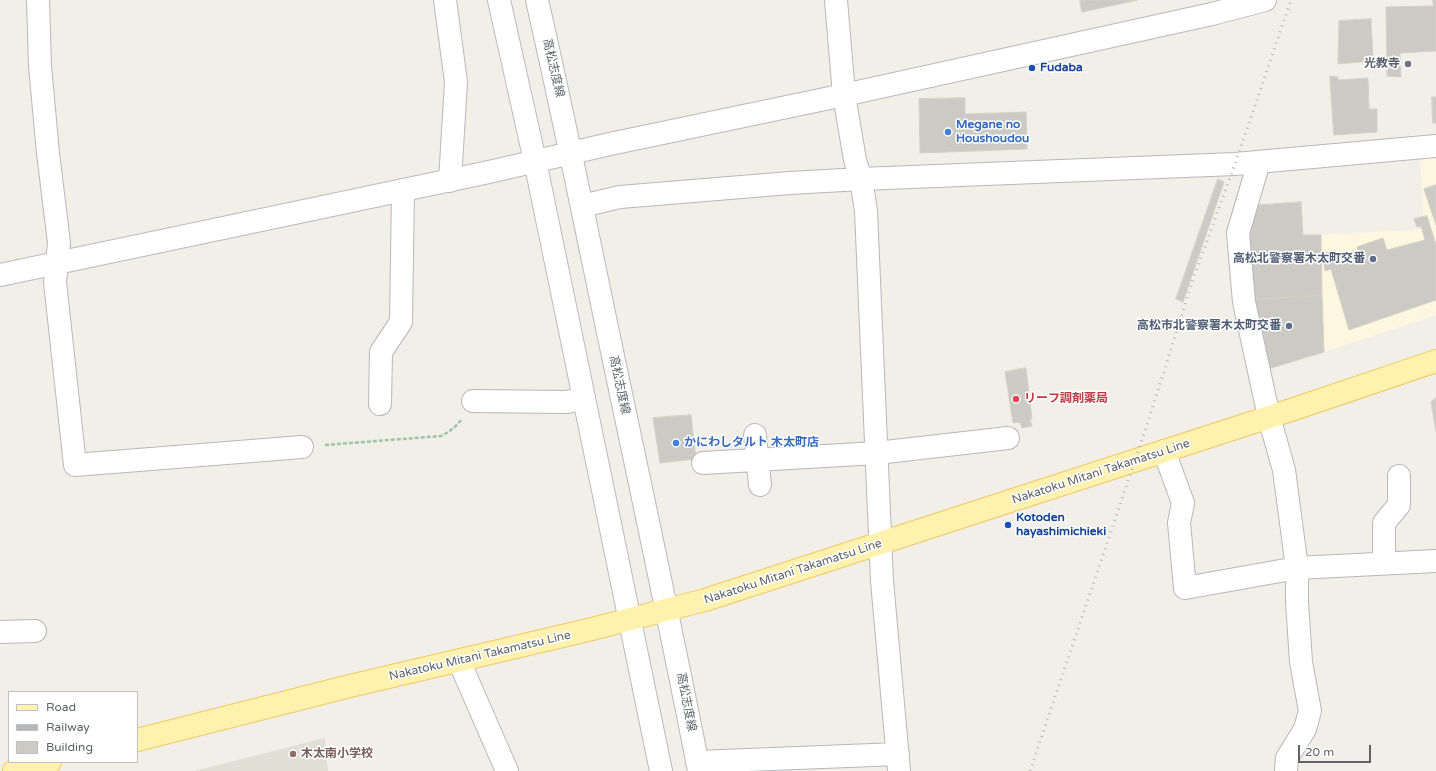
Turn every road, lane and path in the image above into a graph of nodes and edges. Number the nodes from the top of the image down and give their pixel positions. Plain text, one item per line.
1 (38, 0) edge
2 (445, 0) edge
3 (499, 0) edge
4 (537, 0) edge
5 (836, 0) edge
6 (1260, 1) edge
7 (1212, 7) edge
8 (844, 95) junction
9 (1436, 146) edge
10 (571, 153) junction
11 (535, 161) junction
12 (1259, 162) junction
13 (862, 179) junction
14 (450, 181) junction
15 (403, 190) junction
16 (582, 206) junction
17 (57, 262) junction
18 (0, 275) edge
19 (1436, 361) edge
20 (584, 398) junction
21 (474, 401) joint
22 (380, 404) dead end
23 (1269, 417) junction
24 (756, 435) dead end
25 (1008, 438) dead end
26 (302, 447) joint
27 (1164, 451) junction
28 (877, 453) junction
29 (758, 460) junction
30 (703, 464) dead end
31 (1399, 476) dead end
32 (760, 485) dead end
33 (880, 544) junction
34 (1436, 561) edge
35 (1384, 563) junction
36 (1297, 568) junction
37 (667, 610) junction
38 (630, 620) junction
39 (35, 631) dead end
40 (0, 632) edge
41 (459, 661) junction
42 (138, 740) edge
43 (898, 762) edge
44 (46, 763) edge
45 (699, 768) edge
46 (14, 771) edge
47 (507, 771) edge
48 (662, 771) edge
49 (1286, 771) edge

1 - 17 street
2 - 14 street
3 - 11 street
4 - 10 street, 高松志度線
5 - 8 street
6 - 7 street
7 - 8 street
8 - 10 street
8 - 13 street
9 - 12 street
10 - 11 street
10 - 16 street, 高松志度線
11 - 14 street
11 - 20 street
12 - 13 street
12 - 23 street
13 - 16 street
13 - 28 street
14 - 15 street
15 - 17 street
15 - 22 street
16 - 37 street, 高松志度線
17 - 18 street
17 - 26 street
19 - 23 main road, Nakatoku Mitani Takamatsu Line
20 - 21 street
20 - 38 street
21 - 26 path
23 - 27 main road, Nakatoku Mitani Takamatsu Line
23 - 36 street
24 - 29 street
25 - 28 street
27 - 33 main road, Nakatoku Mitani Takamatsu Line
27 - 36 street
28 - 29 street
28 - 33 street
29 - 30 street
29 - 32 street
31 - 35 street
33 - 37 main road, Nakatoku Mitani Takamatsu Line
33 - 43 street
34 - 35 street
35 - 36 street
36 - 49 street
37 - 38 main road, Nakatoku Mitani Takamatsu Line
37 - 45 street, 高松志度線
38 - 41 main road, Nakatoku Mitani Takamatsu Line
38 - 48 street
39 - 40 street
41 - 42 main road, Nakatoku Mitani Takamatsu Line
41 - 47 street
43 - 45 street
44 - 46 main road

